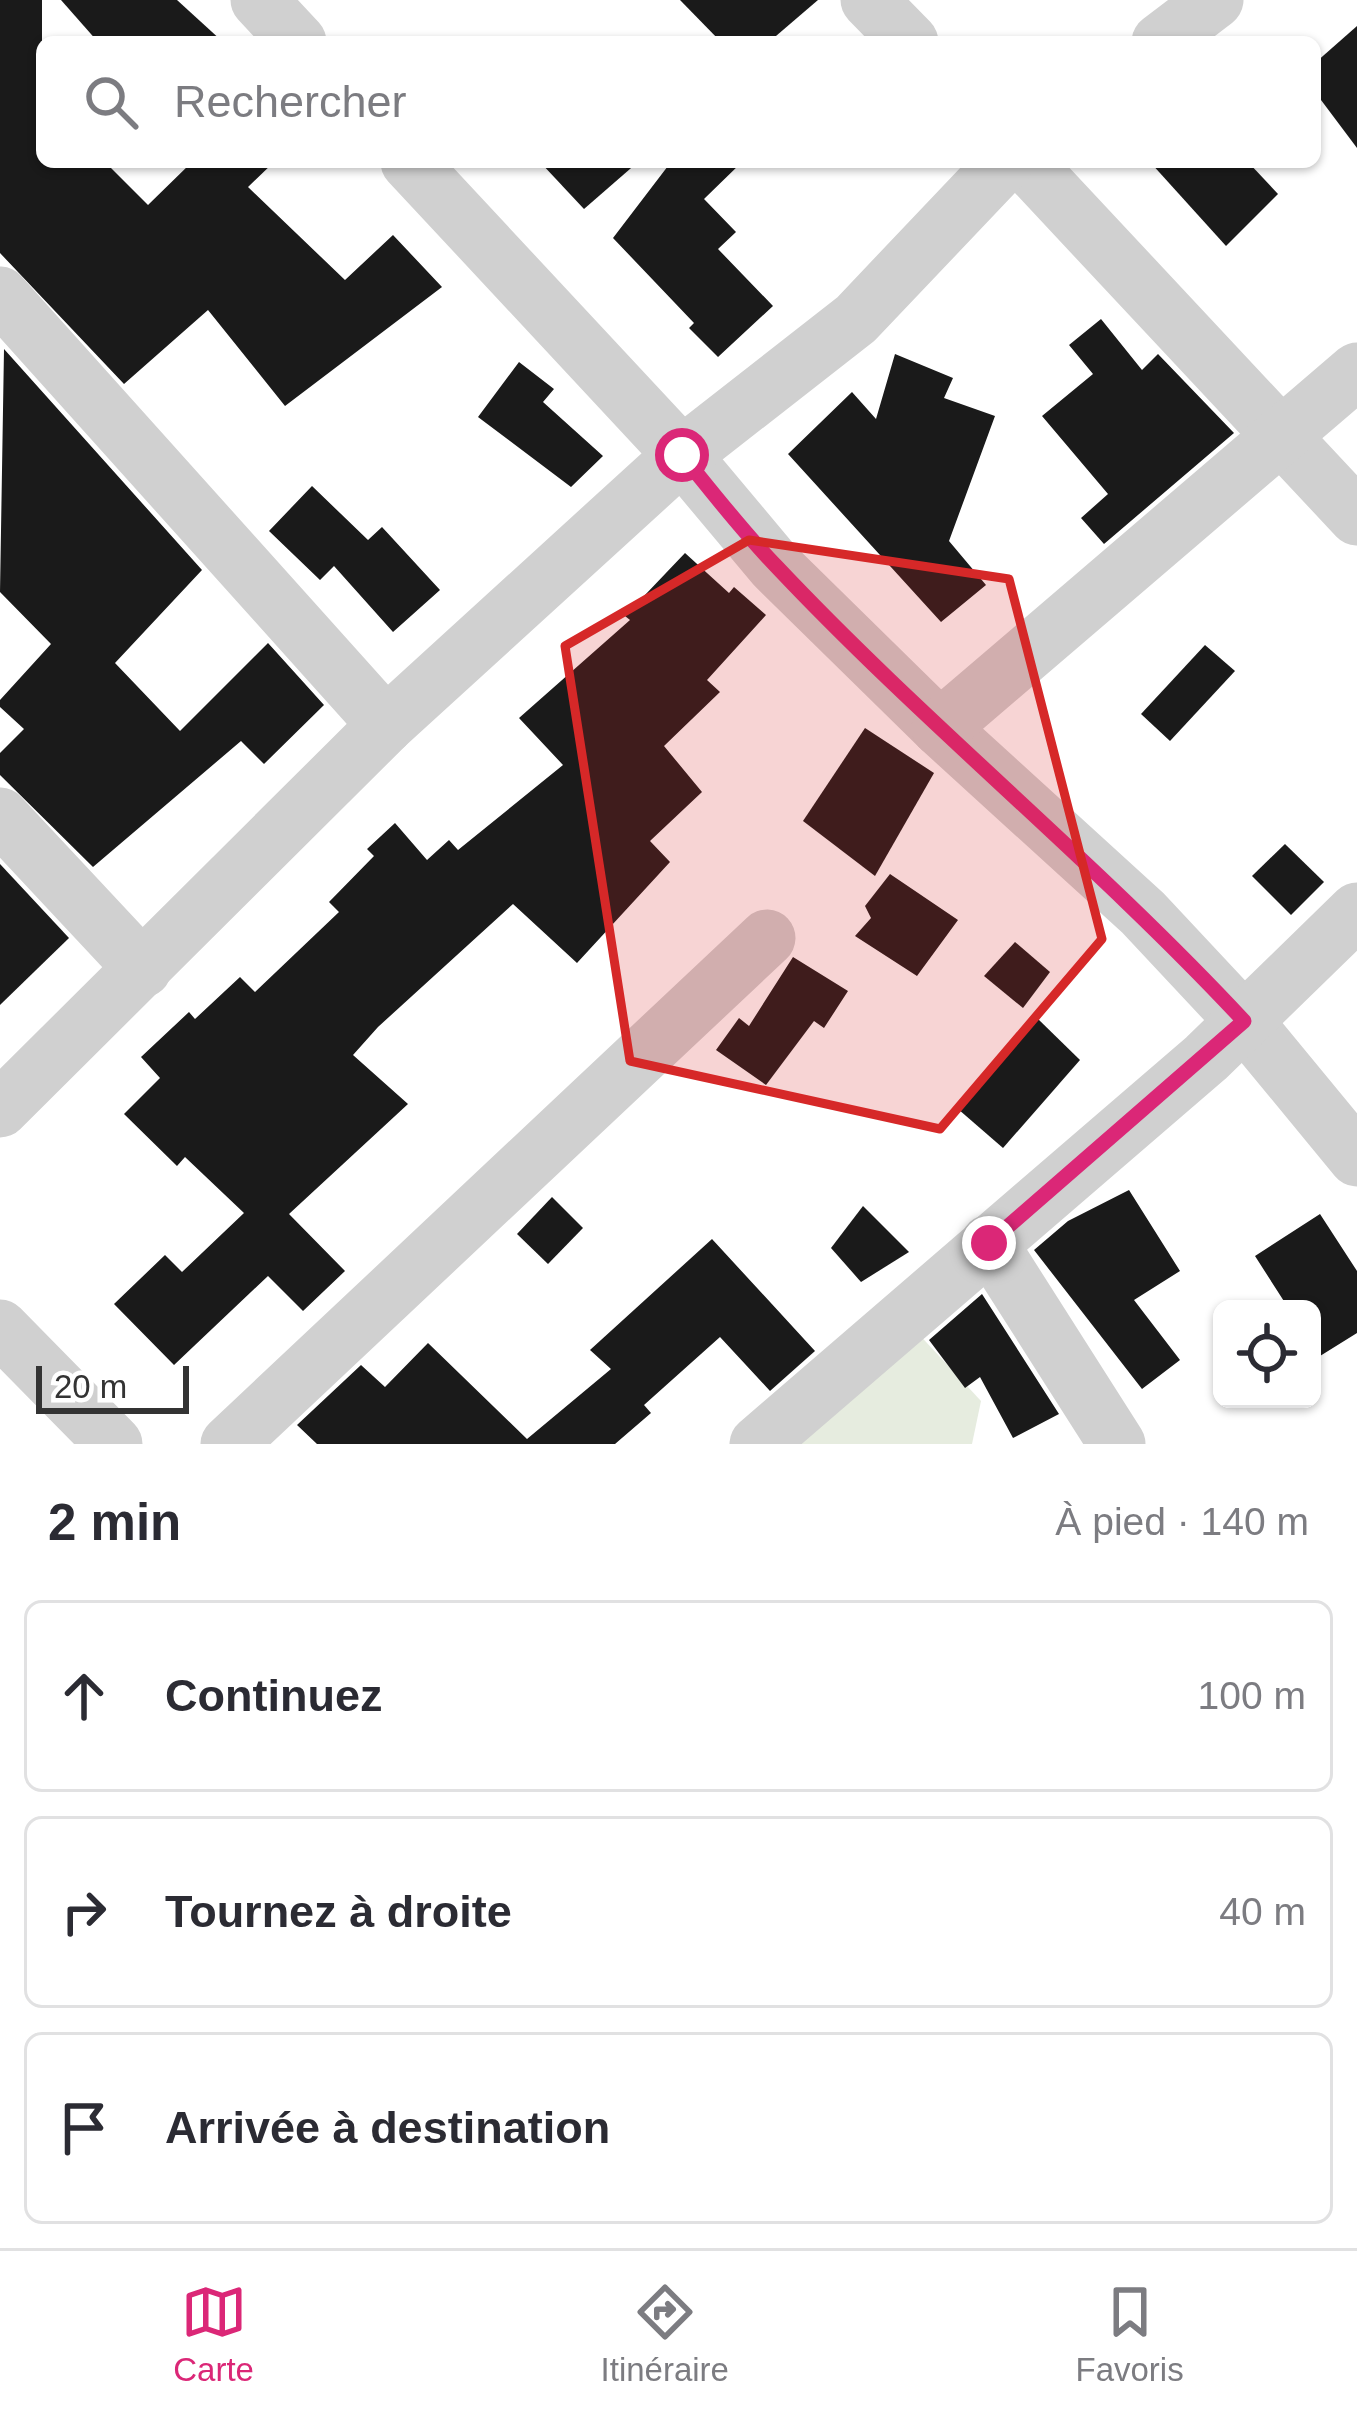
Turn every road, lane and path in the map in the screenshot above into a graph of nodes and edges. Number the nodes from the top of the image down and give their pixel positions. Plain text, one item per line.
1 (260, 0) edge
2 (869, 0) edge
3 (1215, 0) edge
4 (293, 36) edge
5 (904, 36) edge
6 (1168, 36) edge
7 (415, 168) edge
8 (999, 168) edge
9 (1031, 168) edge
10 (0, 296) edge
11 (1357, 371) edge
12 (1283, 433) junction
13 (682, 455) junction
14 (1357, 517) edge
15 (386, 724) junction
16 (940, 728) junction
17 (0, 816) edge
18 (1357, 911) edge
19 (767, 938) dead end
20 (143, 969) junction
21 (1244, 1021) junction
22 (0, 1108) edge
23 (1357, 1158) edge
24 (989, 1243) junction
25 (0, 1328) edge
26 (114, 1444) edge
27 (229, 1444) edge
28 (758, 1444) edge
29 (1117, 1444) edge

1 - 4 street
2 - 5 street
3 - 6 street
7 - 13 street
8 - 13 street
9 - 12 street
10 - 15 street
11 - 12 street
12 - 14 street
12 - 16 street
13 - 15 street
13 - 16 street
15 - 20 street
16 - 21 street
17 - 20 street
18 - 21 street
19 - 27 street
20 - 22 street
21 - 23 street
21 - 24 street
24 - 28 street
24 - 29 street
25 - 26 street

